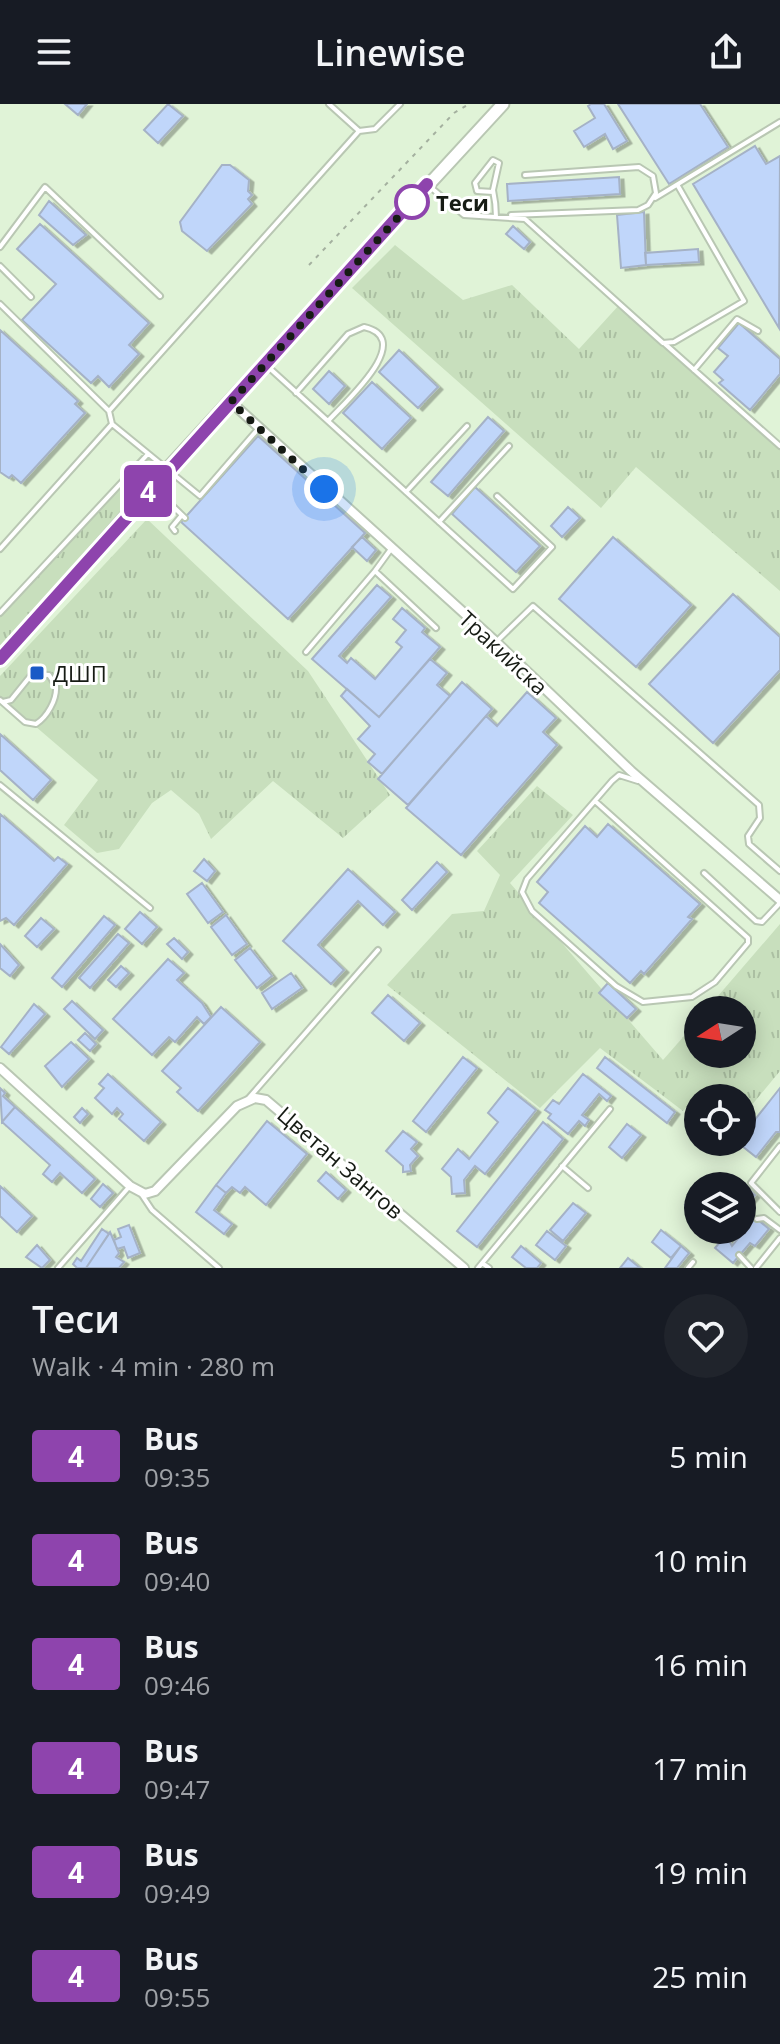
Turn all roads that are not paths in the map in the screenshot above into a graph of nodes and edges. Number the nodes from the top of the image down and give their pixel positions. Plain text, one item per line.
1 (329, 104) edge
2 (400, 104) edge
3 (503, 104) edge
4 (780, 122) edge
5 (359, 131) junction
6 (525, 175) dead end
7 (427, 184) junction
8 (678, 186) junction
9 (493, 192) junction
10 (653, 200) junction
11 (504, 216) junction
12 (496, 217) junction
13 (0, 247) edge
14 (0, 266) edge
15 (160, 296) dead end
16 (31, 297) dead end
17 (0, 304) edge
18 (758, 331) dead end
19 (663, 343) junction
20 (265, 364) junction
21 (694, 370) junction
22 (296, 393) junction
23 (231, 402) junction
24 (109, 411) junction
25 (328, 421) junction
26 (112, 424) junction
27 (467, 426) dead end
28 (258, 429) junction
29 (509, 446) dead end
30 (780, 446) edge
31 (148, 454) junction
32 (167, 470) junction
33 (152, 487) junction
34 (406, 492) junction
35 (497, 496) dead end
36 (439, 522) junction
37 (175, 531) dead end
38 (0, 549) edge
39 (391, 549) junction
40 (375, 571) junction
41 (0, 613) edge
42 (436, 628) dead end
43 (496, 642) junction
44 (306, 652) dead end
45 (0, 659) edge
46 (2, 701) edge
47 (0, 785) edge
48 (648, 785) junction
49 (595, 801) junction
50 (780, 871) edge
51 (704, 873) dead end
52 (780, 902) edge
53 (150, 908) dead end
54 (378, 950) dead end
55 (0, 1068) edge
56 (246, 1101) junction
57 (610, 1109) dead end
58 (780, 1146) edge
59 (562, 1166) junction
60 (130, 1186) junction
61 (588, 1188) dead end
62 (140, 1193) junction
63 (780, 1212) edge
64 (757, 1219) dead end
65 (780, 1230) edge
66 (780, 1238) edge
67 (739, 1255) dead end
68 (693, 1262) dead end
69 (482, 1263) junction
70 (58, 1268) edge
71 (219, 1268) edge
72 (464, 1268) edge
73 (478, 1268) edge
74 (489, 1268) edge
75 (688, 1268) edge
76 (753, 1268) edge

1 - 5 lane
2 - 5 lane
3 - 7 main road
4 - 8 lane
5 - 24 lane
6 - 10 lane
7 - 12 lane
7 - 20 main road
8 - 10 lane
8 - 19 lane
9 - 9 lane
9 - 12 lane
10 - 11 lane
11 - 12 lane
11 - 19 lane
13 - 15 lane
14 - 16 lane
17 - 24 lane
18 - 21 lane
19 - 21 lane
20 - 22 lane
20 - 23 main road
21 - 30 lane
22 - 25 lane
22 - 25 lane
23 - 28 street, Тракийска
23 - 32 main road
24 - 26 lane
25 - 34 lane
26 - 31 lane
26 - 38 lane
27 - 34 lane
28 - 32 lane
28 - 39 street, Тракийска
29 - 36 lane
31 - 32 lane
31 - 41 lane
32 - 33 main road
33 - 37 lane
33 - 45 main road
34 - 36 lane
35 - 36 lane
39 - 40 lane
39 - 43 street, Тракийска
40 - 42 lane
40 - 44 lane
43 - 48 street, Тракийска
43 - 50 lane
46 - 46 lane
47 - 53 lane
48 - 49 lane
48 - 52 street, Тракийска
49 - 49 lane
51 - 52 lane
54 - 56 lane
55 - 60 street
56 - 62 street
56 - 72 street, Цветан Зангов
57 - 59 lane
58 - 63 lane
59 - 61 lane
59 - 69 lane
60 - 62 street
60 - 70 lane
62 - 71 lane
64 - 65 lane
66 - 76 lane
67 - 76 lane
68 - 75 lane
69 - 73 lane
69 - 74 lane

